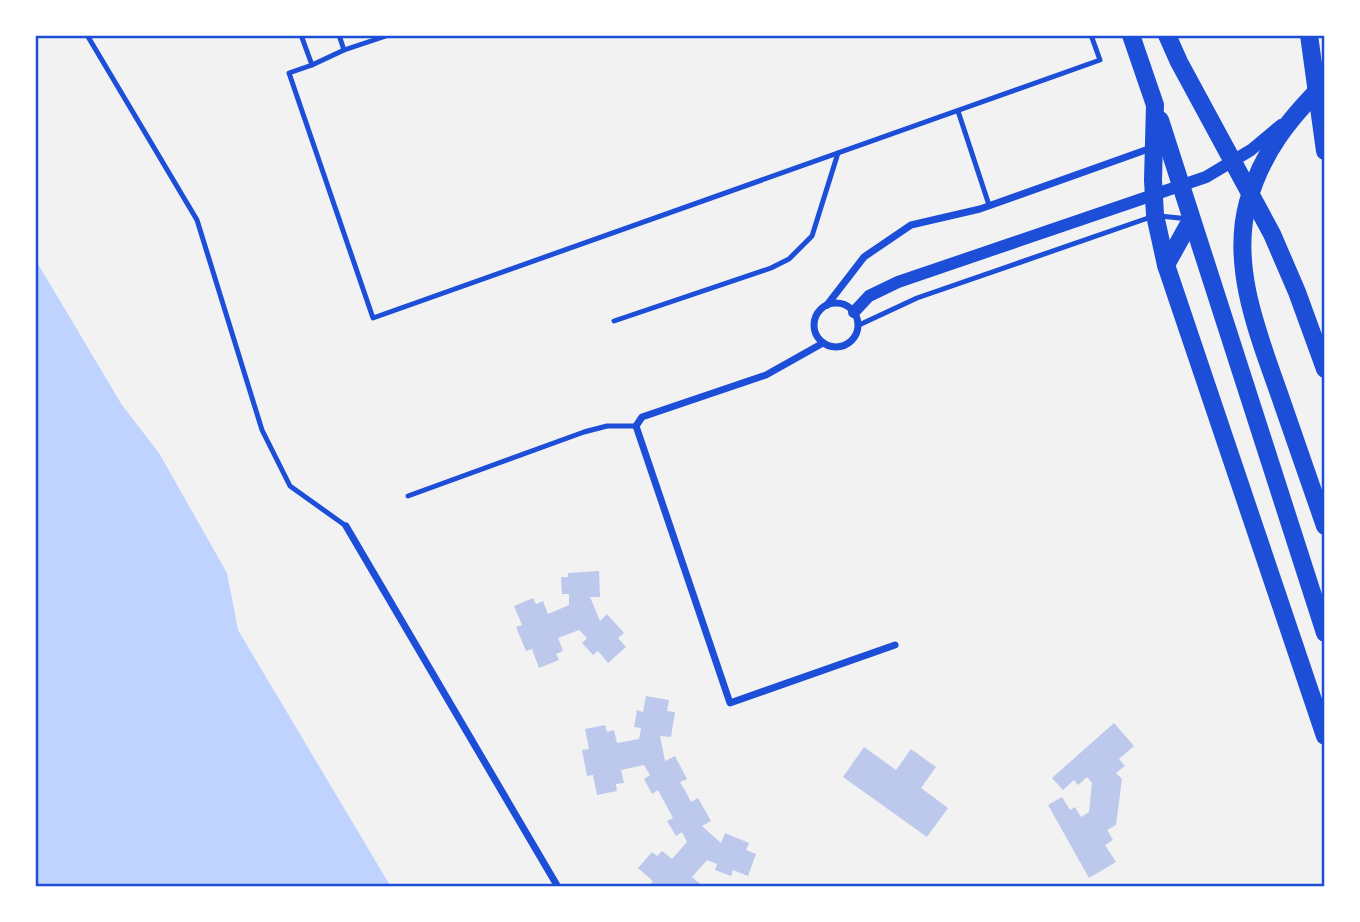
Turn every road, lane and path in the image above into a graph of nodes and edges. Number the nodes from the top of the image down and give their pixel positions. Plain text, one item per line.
1 (88, 35) edge
2 (302, 35) edge
3 (339, 35) edge
4 (389, 35) edge
5 (1091, 35) edge
6 (1132, 35) edge
7 (1167, 35) edge
8 (1309, 35) edge
9 (344, 50) junction
10 (312, 65) junction
11 (1325, 83) edge
12 (1155, 105) junction
13 (958, 111) junction
14 (1292, 116) junction
15 (1154, 147) junction
16 (1325, 151) edge
17 (838, 153) junction
18 (989, 205) junction
19 (1156, 215) junction
20 (1191, 220) junction
21 (1166, 265) junction
22 (827, 305) junction
23 (854, 312) junction
24 (614, 321) dead end
25 (859, 325) junction
26 (823, 343) junction
27 (1325, 369) edge
28 (636, 426) junction
29 (408, 496) dead end
30 (346, 526) joint
31 (1325, 527) edge
32 (1325, 633) edge
33 (895, 645) dead end
34 (1325, 736) edge
35 (558, 887) edge

1 - 30 lane
2 - 10 lane
3 - 9 lane
4 - 9 lane
5 - 13 lane
6 - 12 main road
7 - 27 main road
8 - 16 main road
9 - 10 lane
10 - 17 lane
11 - 14 main road
12 - 15 main road
12 - 20 main road
13 - 17 lane
13 - 18 lane
14 - 23 street
14 - 31 main road
15 - 18 street
15 - 19 main road
17 - 24 lane
18 - 22 street
19 - 20 lane
19 - 21 main road
19 - 25 lane
20 - 21 main road
20 - 32 main road
21 - 34 main road
22 - 23 street
22 - 26 street
23 - 25 street
25 - 26 street
26 - 28 street
28 - 29 lane
28 - 33 street
30 - 35 street

